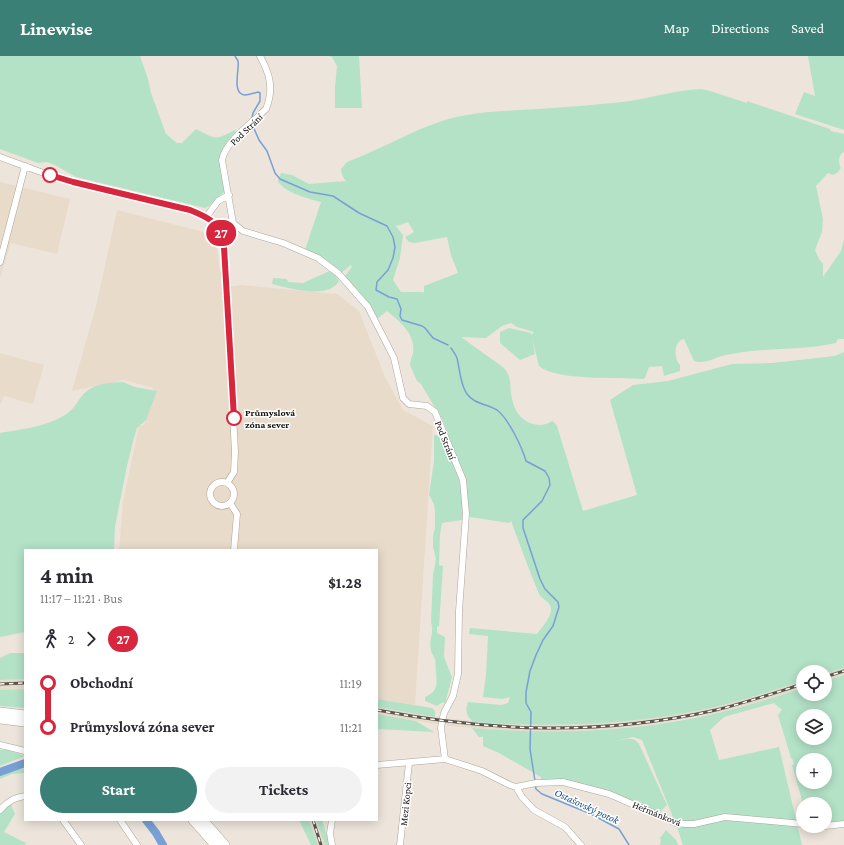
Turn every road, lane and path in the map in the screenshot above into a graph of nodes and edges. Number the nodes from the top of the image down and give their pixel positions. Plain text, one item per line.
1 (260, 56) edge
2 (0, 157) edge
3 (25, 166) junction
4 (229, 195) junction
5 (207, 216) junction
6 (0, 262) edge
7 (227, 483) junction
8 (230, 503) junction
9 (234, 549) edge
10 (0, 712) edge
11 (24, 715) edge
12 (0, 719) edge
13 (24, 722) edge
14 (0, 745) edge
15 (24, 750) edge
16 (445, 760) junction
17 (409, 762) junction
18 (378, 765) edge
19 (516, 787) junction
20 (24, 796) edge
21 (0, 810) edge
22 (64, 821) edge
23 (121, 821) edge
24 (194, 821) edge
25 (204, 821) edge
26 (332, 821) edge
27 (796, 823) edge
28 (844, 824) edge
29 (832, 825) edge
30 (129, 832) junction
31 (81, 845) edge
32 (132, 845) edge
33 (137, 845) edge
34 (215, 845) edge
35 (225, 845) edge
36 (332, 845) edge
37 (400, 845) edge
38 (581, 845) edge

1 - 4 street, Pod Strání
2 - 3 street
3 - 5 street
3 - 6 street
4 - 5 street
4 - 16 street, Pod Strání
5 - 7 street
7 - 8 street
7 - 8 street
8 - 9 street
10 - 11 highway
12 - 13 highway
14 - 15 street
16 - 17 street
16 - 19 street
17 - 18 street
17 - 37 street, Mezi Kopci
19 - 27 street, Heřmánková
19 - 38 street
20 - 21 street
22 - 31 street
23 - 30 street
24 - 34 highway
25 - 35 highway
26 - 36 street
28 - 29 street
30 - 32 street
30 - 33 street

